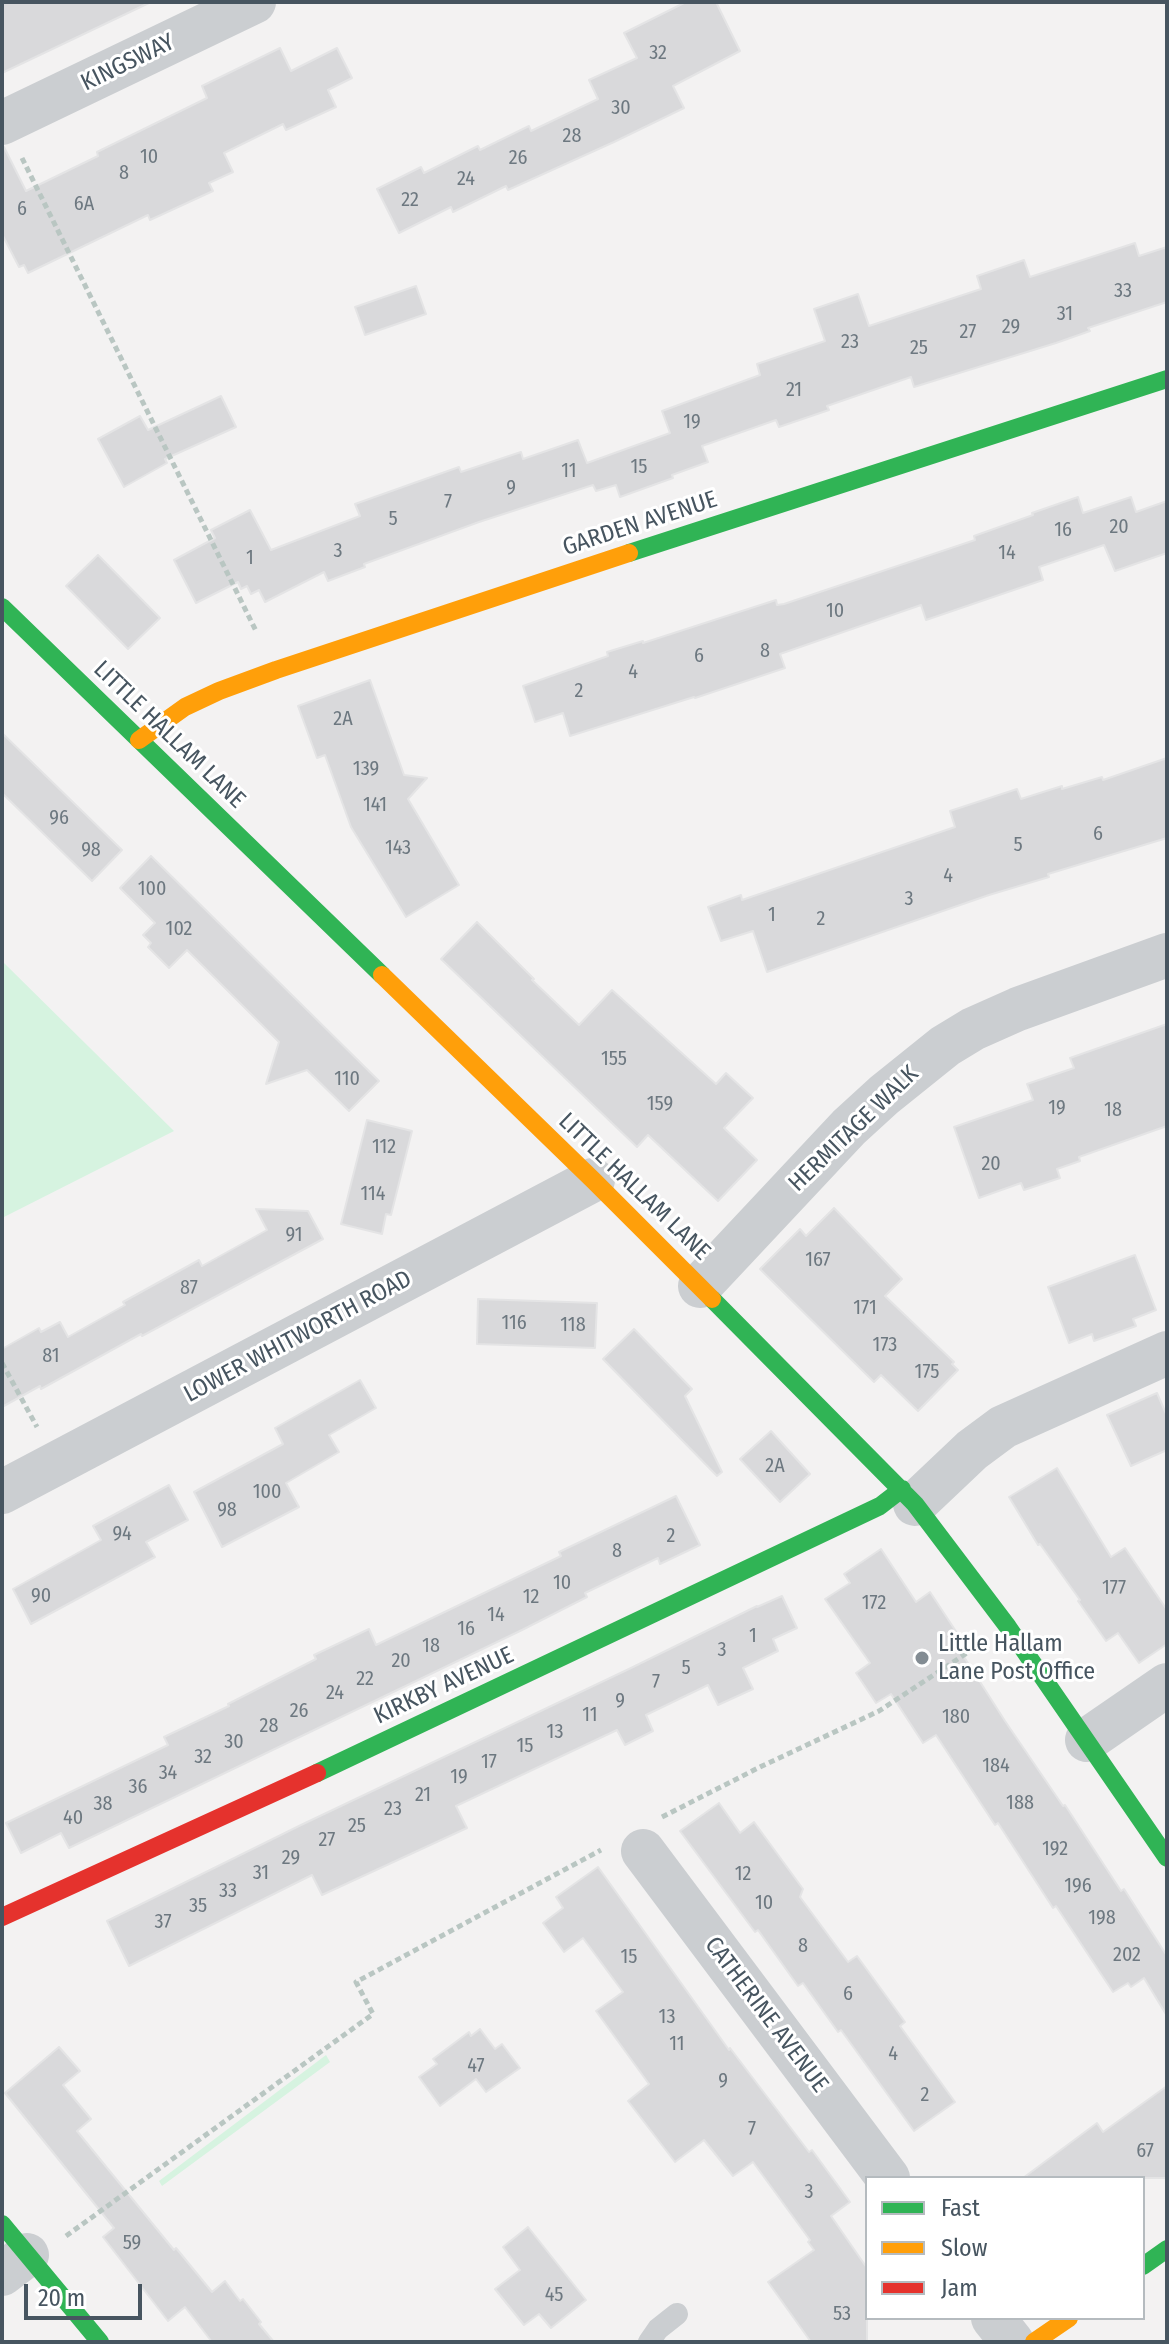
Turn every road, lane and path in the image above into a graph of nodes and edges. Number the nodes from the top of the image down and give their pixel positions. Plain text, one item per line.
1 (254, 2) edge
2 (2, 123) edge
3 (25, 163) dead end
4 (1167, 379) edge
5 (2, 607) edge
6 (258, 634) dead end
7 (139, 740) junction
8 (1167, 955) edge
9 (593, 1180) junction
10 (700, 1286) junction
11 (1167, 1353) edge
12 (2, 1363) edge
13 (41, 1434) dead end
14 (2, 1492) edge
15 (908, 1496) junction
16 (981, 1643) dead end
17 (1167, 1685) edge
18 (1087, 1740) junction
19 (635, 1839) junction
20 (1167, 1858) edge
21 (2, 1917) edge
22 (887, 2176) edge
23 (22, 2249) edge
24 (1167, 2249) edge
25 (1145, 2265) edge
26 (677, 2314) dead end
27 (995, 2320) edge
28 (1066, 2320) edge
29 (100, 2342) edge
30 (649, 2342) edge
31 (1012, 2342) edge
32 (1034, 2342) edge

1 - 2 street, KINGSWAY
3 - 6 path
4 - 7 street, GARDEN AVENUE
5 - 7 street, LITTLE HALLAM LANE
7 - 9 street, LITTLE HALLAM LANE
8 - 10 street, HERMITAGE WALK
9 - 10 street, LITTLE HALLAM LANE
9 - 14 street, LOWER WHITWORTH ROAD
10 - 15 street, LITTLE HALLAM LANE
11 - 15 street
12 - 13 path
15 - 18 street, LITTLE HALLAM LANE
15 - 21 street, KIRKBY AVENUE
16 - 19 path
17 - 18 street
18 - 20 street, LITTLE HALLAM LANE
19 - 22 street, CATHERINE AVENUE
19 - 23 path
23 - 29 street
24 - 25 street
26 - 30 lane
27 - 31 street
28 - 32 street

